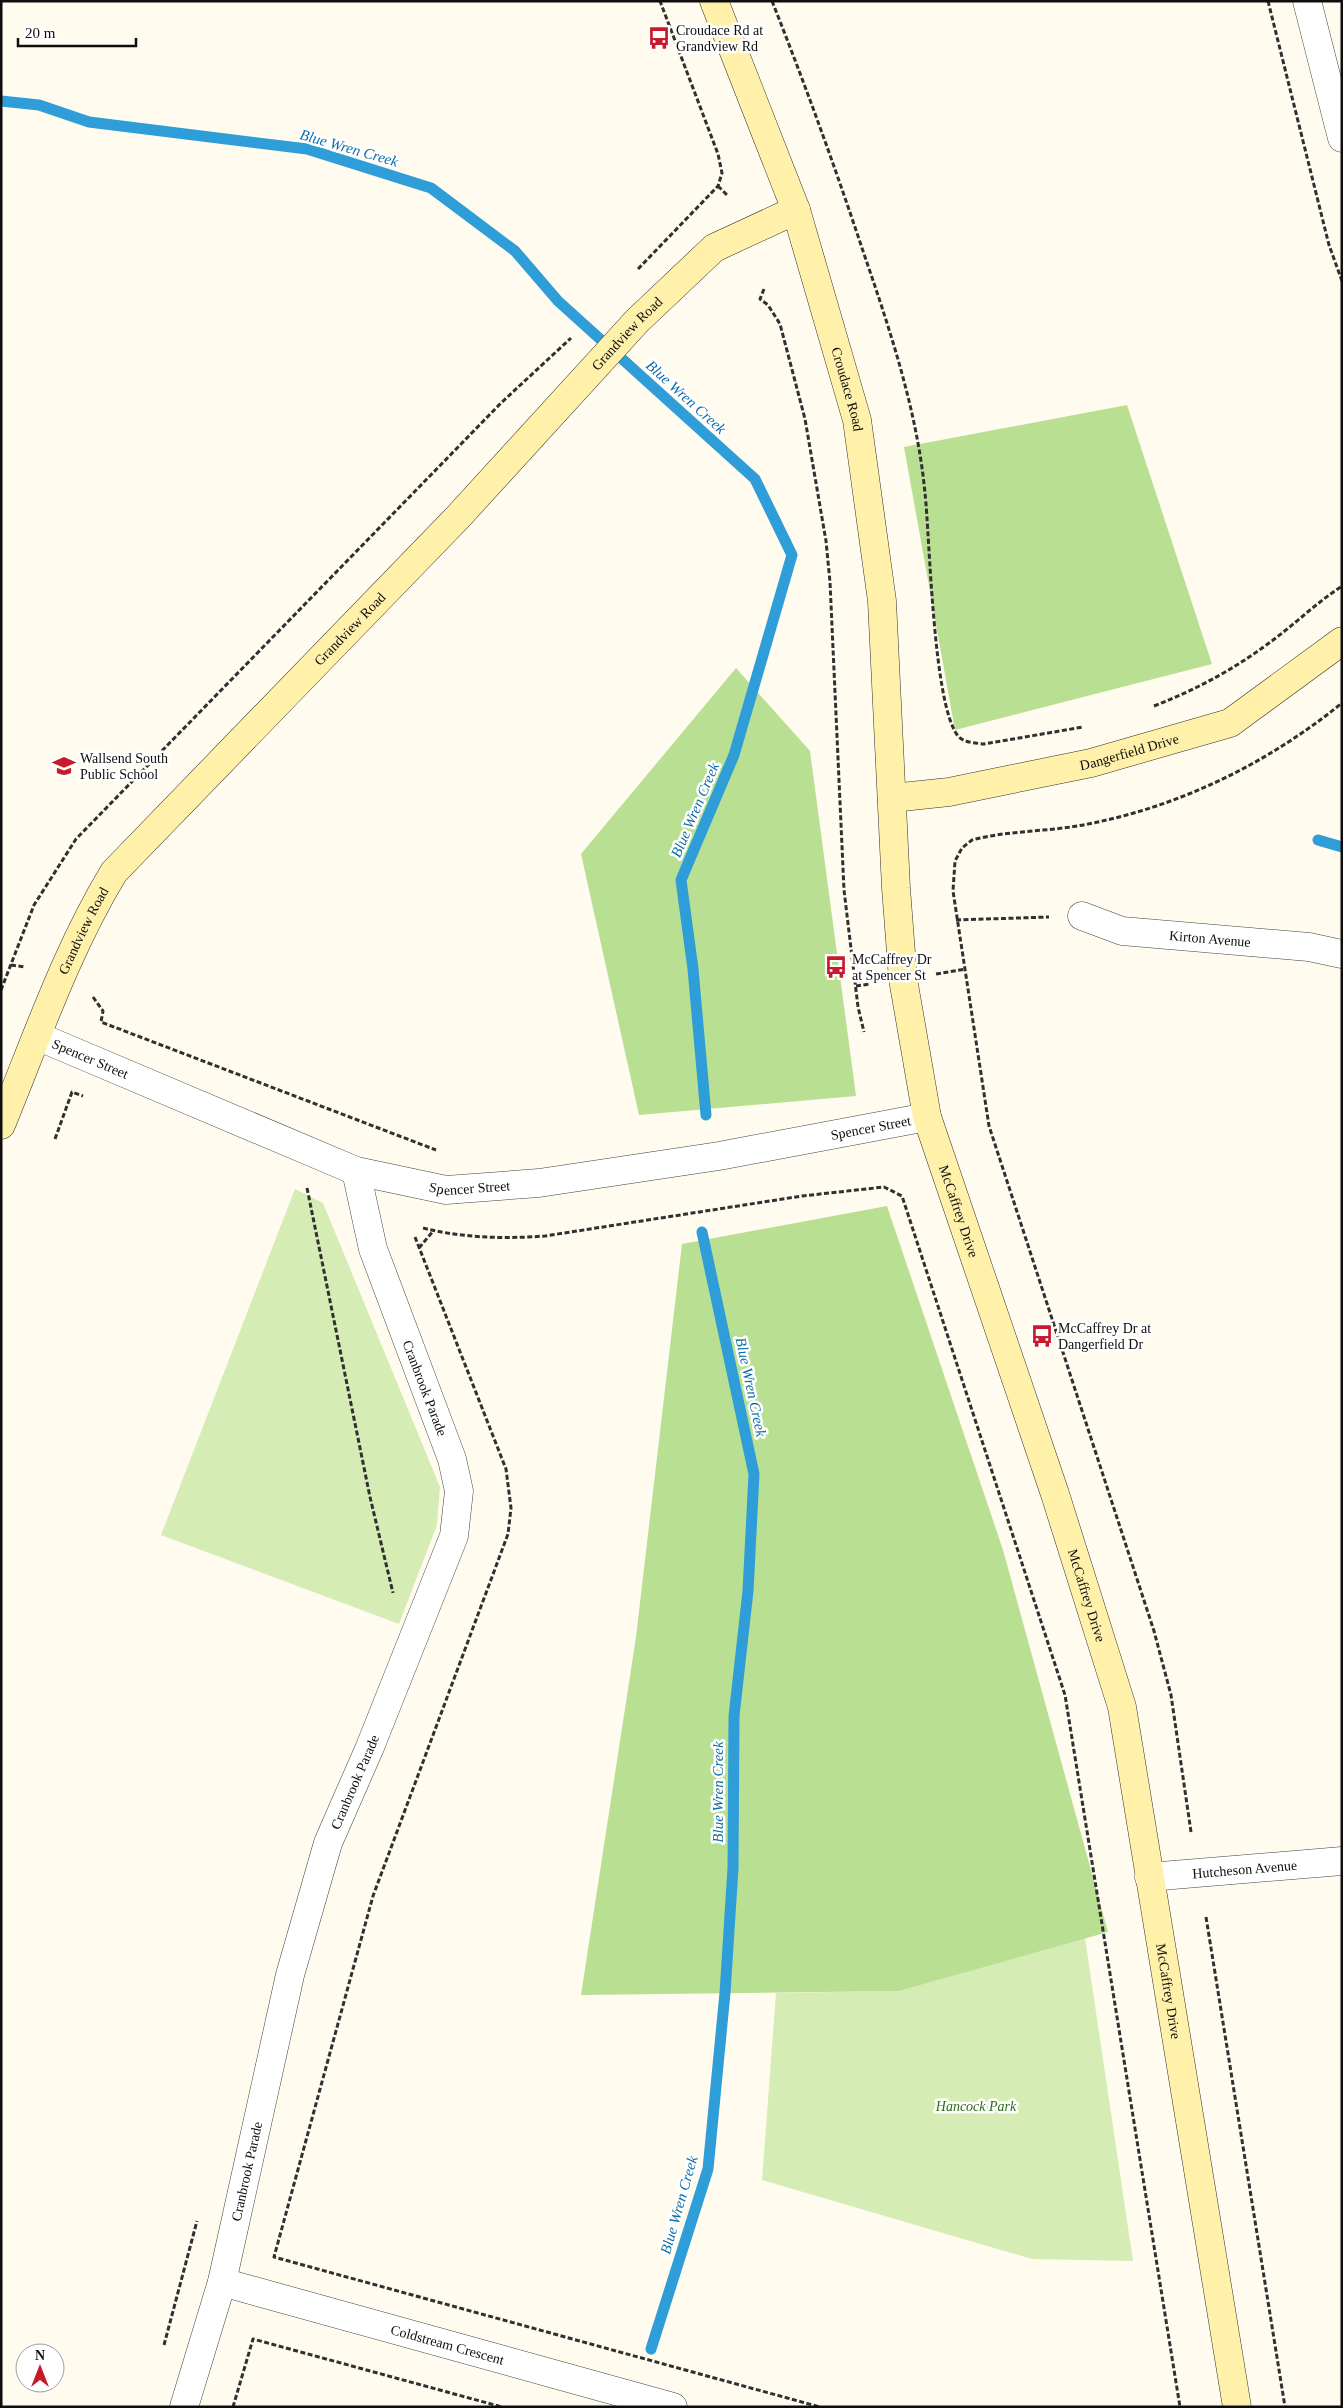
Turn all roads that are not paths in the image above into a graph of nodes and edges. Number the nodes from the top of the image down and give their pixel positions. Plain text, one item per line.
1 (714, 1) edge
2 (1307, 1) edge
3 (1340, 125) edge
4 (796, 210) junction
5 (1342, 641) edge
6 (892, 798) junction
7 (1082, 916) road end
8 (1342, 954) edge
9 (37, 1036) junction
10 (927, 1117) junction
11 (1, 1125) edge
12 (356, 1171) junction
13 (1342, 1861) edge
14 (1149, 1877) junction
15 (222, 2282) junction
16 (184, 2407) edge
17 (673, 2407) edge
18 (1237, 2407) edge

1 - 4 main road, Croudace Road
2 - 3 street
4 - 6 main road, Croudace Road
4 - 9 main road, Grandview Road
5 - 6 main road, Dangerfield Drive
6 - 10 main road, McCaffrey Drive
7 - 8 street, Kirton Avenue
9 - 11 main road, Grandview Road
9 - 12 street, Spencer Street
10 - 12 street, Spencer Street
10 - 14 main road, McCaffrey Drive
12 - 15 street, Cranbrook Parade
13 - 14 street, Hutcheson Avenue
14 - 18 main road, McCaffrey Drive
15 - 16 street, Cranbrook Parade
15 - 17 street, Coldstream Crescent

